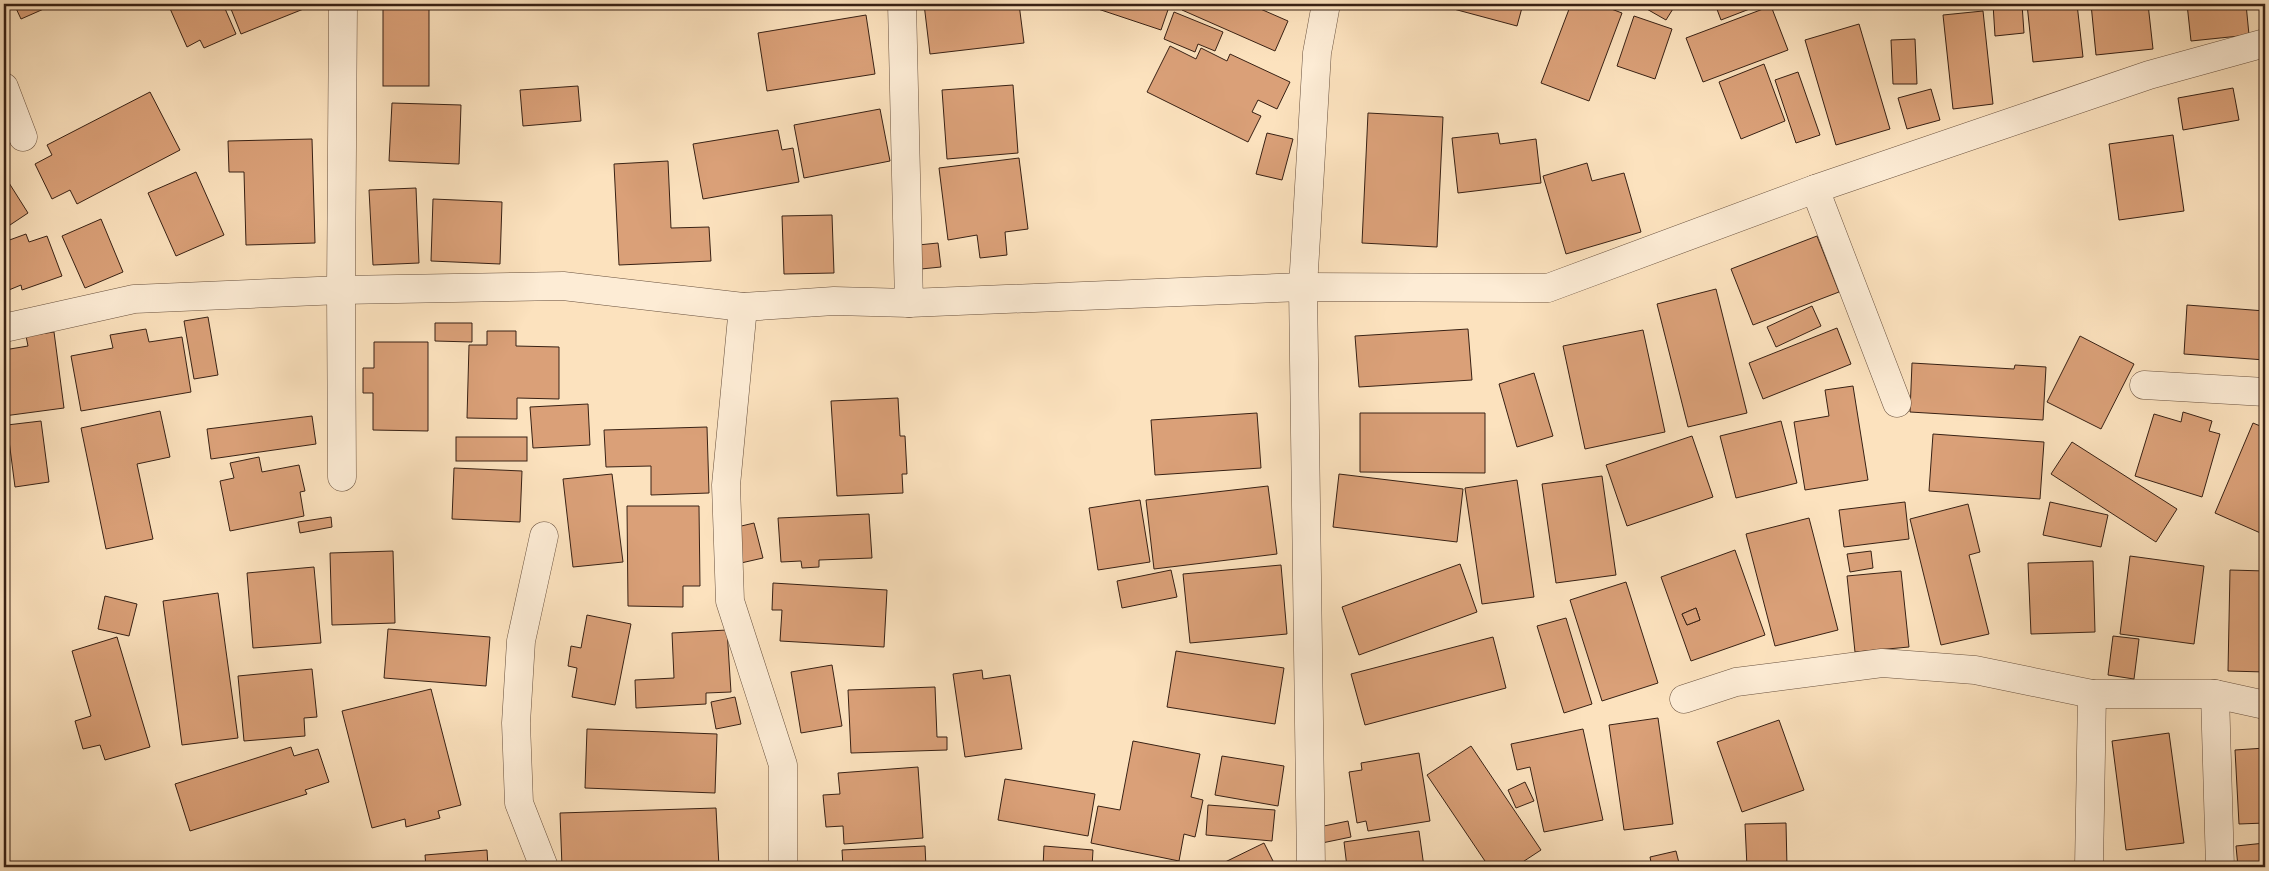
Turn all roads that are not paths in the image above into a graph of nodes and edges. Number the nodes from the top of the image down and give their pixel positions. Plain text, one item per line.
1 (343, 4) edge
2 (902, 4) edge
3 (1326, 4) edge
4 (2265, 43) edge
5 (4, 87) edge
6 (23, 136) dead end
7 (1815, 189) junction
8 (1303, 288) junction
9 (341, 290) junction
10 (909, 304) junction
11 (743, 307) junction
12 (4, 328) edge
13 (2144, 385) dead end
14 (2265, 392) edge
15 (1897, 403) dead end
16 (342, 477) dead end
17 (544, 536) dead end
18 (2092, 694) junction
19 (2216, 694) junction
20 (1684, 699) dead end
21 (2265, 705) edge
22 (544, 867) edge
23 (783, 867) edge
24 (1312, 867) edge
25 (2089, 867) edge
26 (2220, 867) edge

1 - 9 street
2 - 10 street
3 - 8 street
4 - 7 street
5 - 6 street
7 - 8 street
7 - 15 street
8 - 10 street
8 - 24 street
9 - 11 street
9 - 12 street
9 - 16 street
10 - 11 street
11 - 23 street
13 - 14 street
17 - 22 street
18 - 19 street
18 - 20 street
18 - 25 street
19 - 21 street
19 - 26 street

